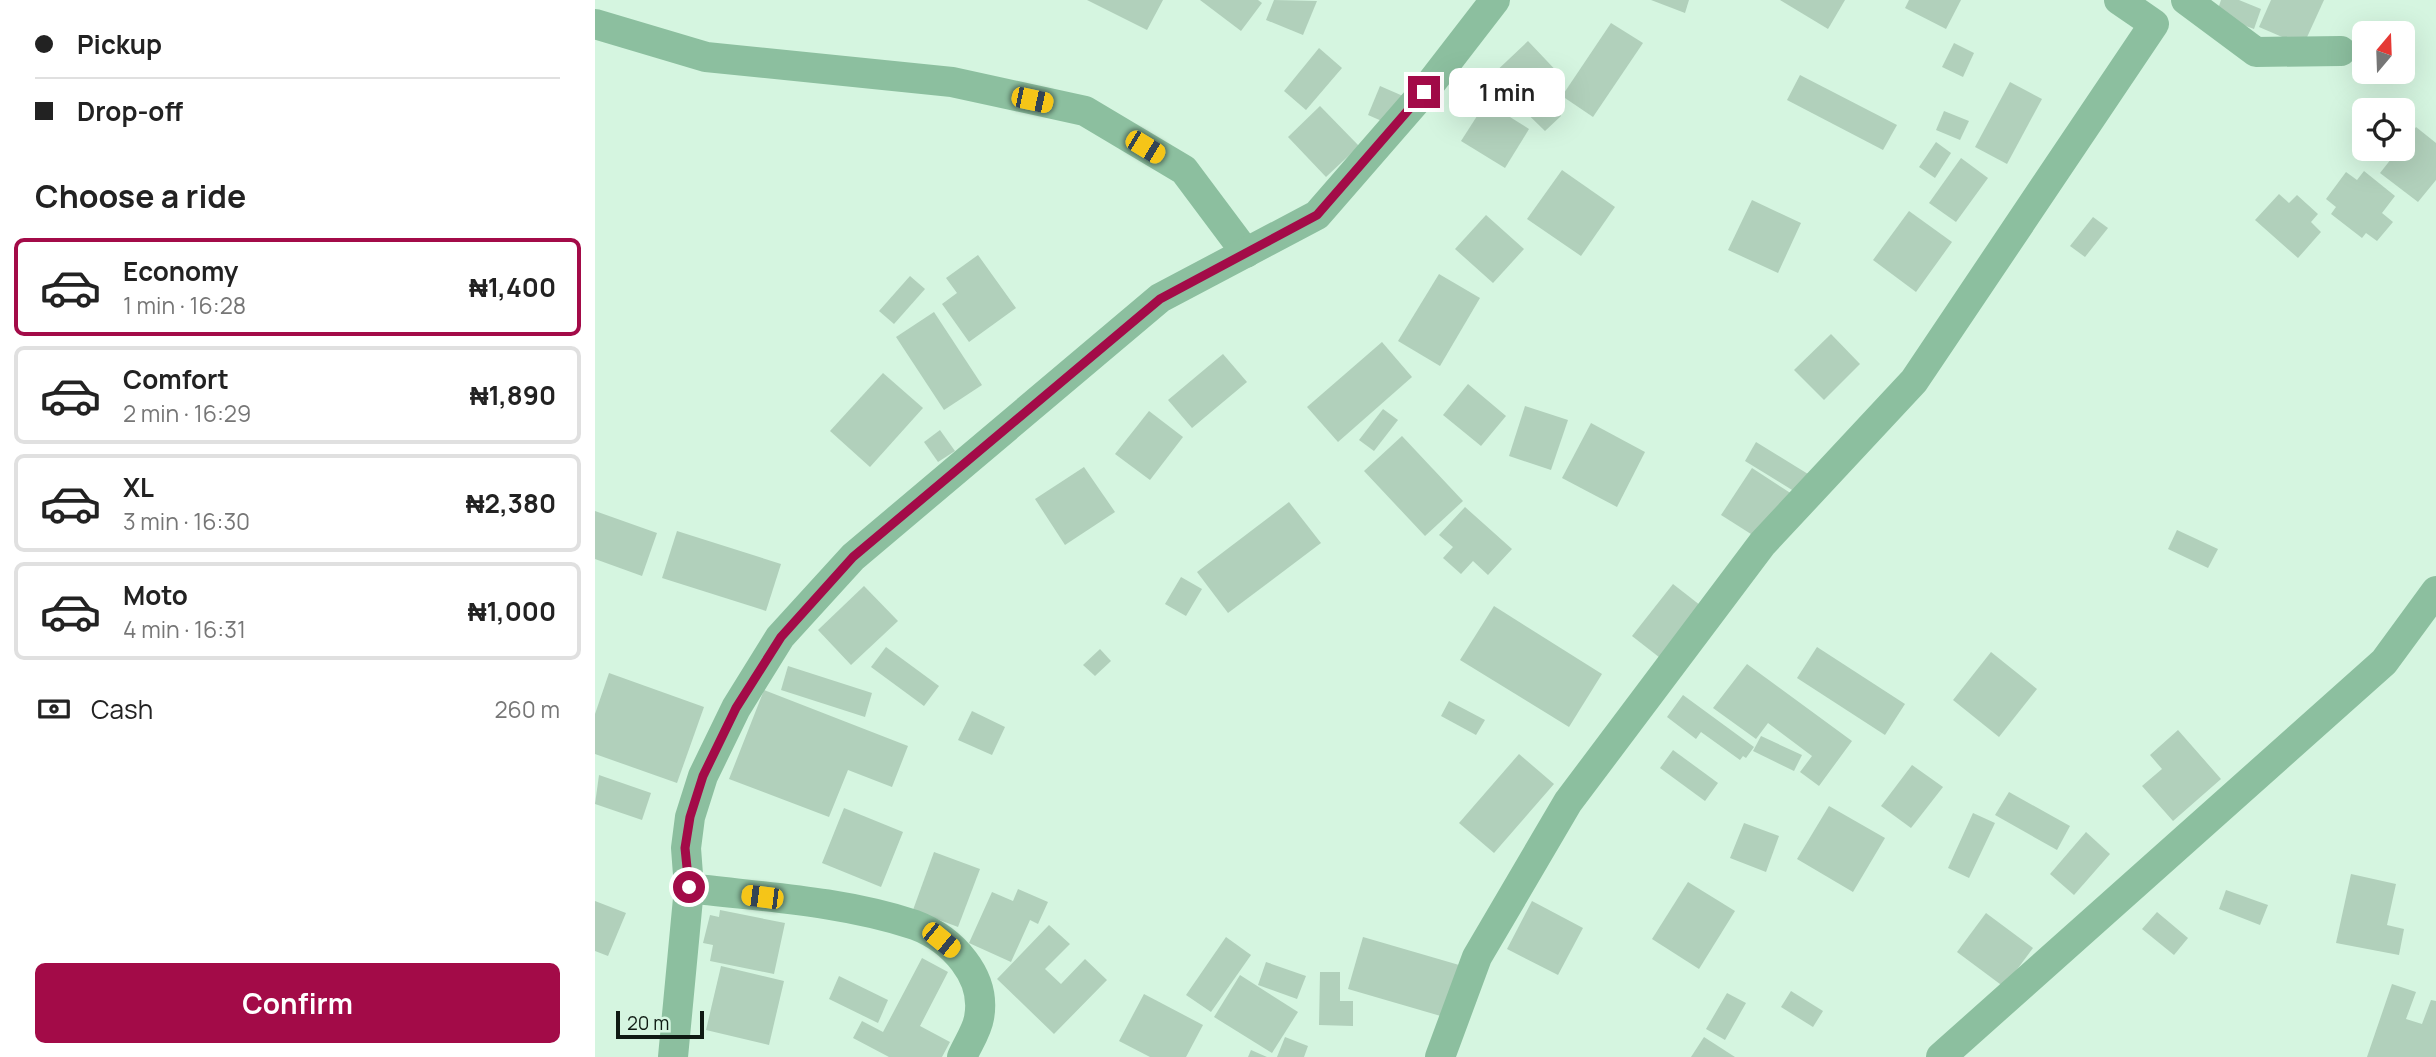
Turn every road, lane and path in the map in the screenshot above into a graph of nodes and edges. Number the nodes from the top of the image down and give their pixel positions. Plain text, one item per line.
1 (1495, 0) edge
2 (2119, 0) edge
3 (2176, 0) edge
4 (2186, 0) edge
5 (595, 24) edge
6 (2154, 24) junction
7 (2340, 51) dead end
8 (1246, 253) junction
9 (2436, 592) edge
10 (689, 887) junction
11 (673, 1057) edge
12 (962, 1057) edge
13 (1440, 1057) edge
14 (1941, 1057) edge

1 - 8 street
2 - 6 street
3 - 6 street
4 - 7 street
5 - 8 street
6 - 13 street
8 - 10 street
9 - 14 street
10 - 11 street
10 - 12 street

